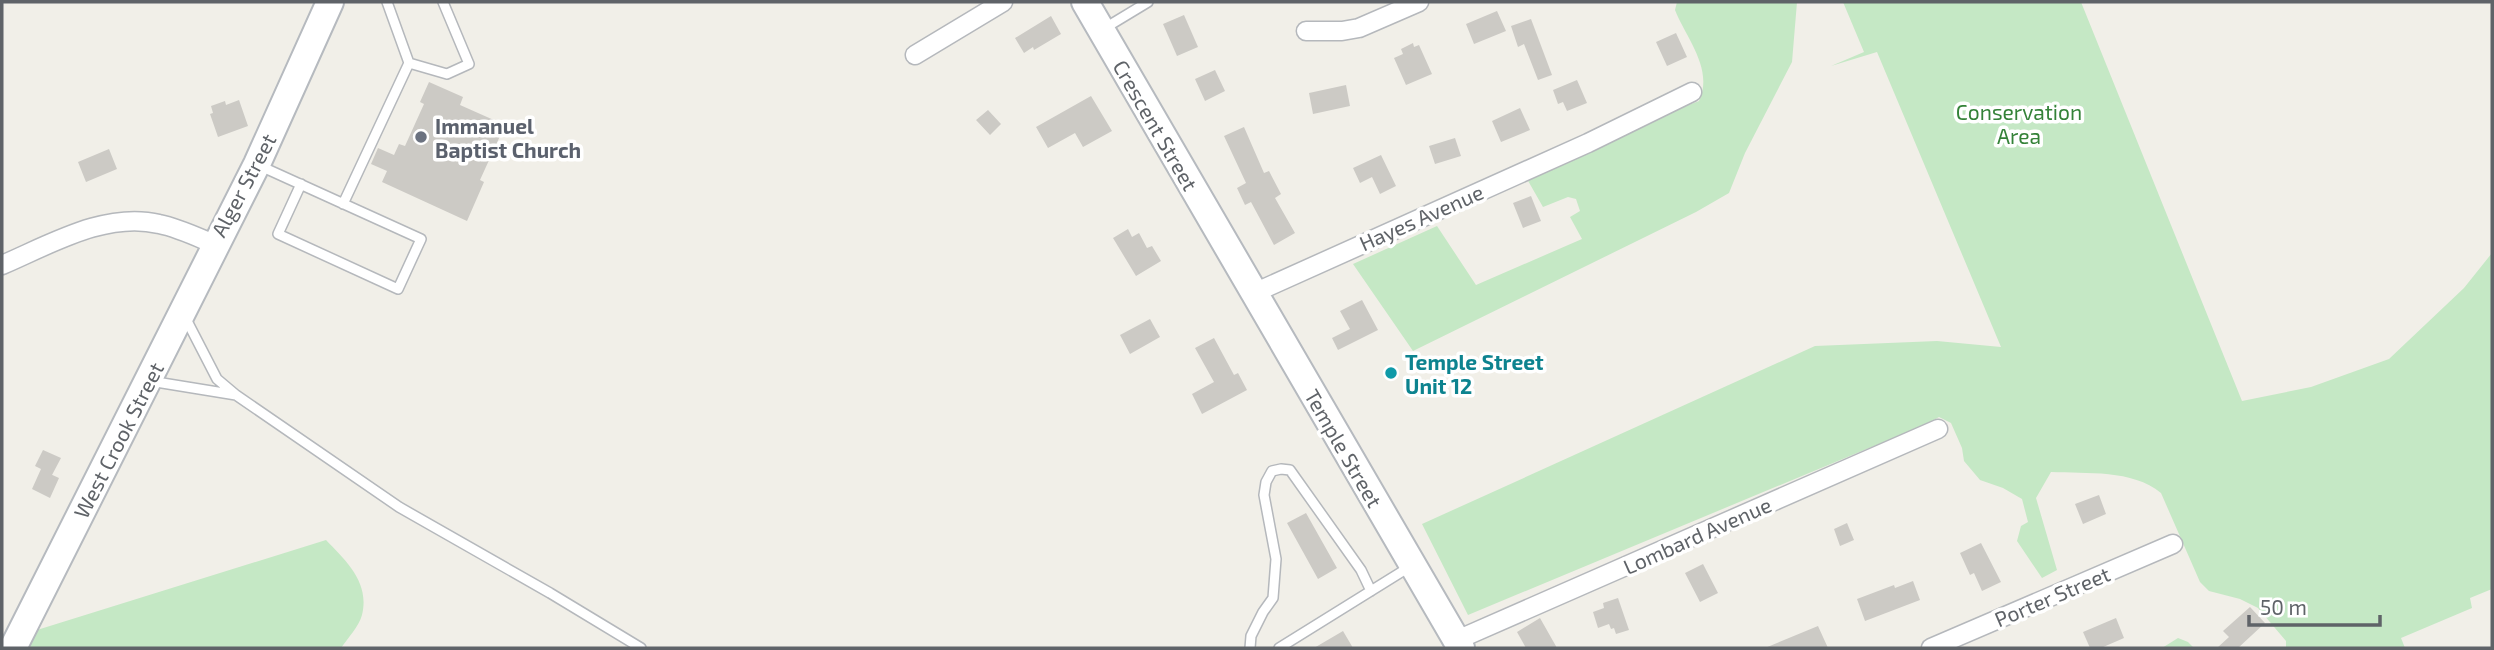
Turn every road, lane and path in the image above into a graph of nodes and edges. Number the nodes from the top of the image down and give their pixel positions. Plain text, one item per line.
1 (330, 2) edge
2 (387, 2) edge
3 (443, 2) edge
4 (1003, 2) edge
5 (1085, 2) edge
6 (1148, 2) edge
7 (1419, 2) edge
8 (1101, 31) junction
9 (1306, 31) dead end
10 (915, 55) dead end
11 (410, 63) junction
12 (1692, 92) dead end
13 (257, 164) junction
14 (300, 184) junction
15 (343, 204) junction
16 (216, 245) junction
17 (1228, 247) joint
18 (2, 265) edge
19 (1254, 293) junction
20 (182, 311) junction
21 (148, 380) junction
22 (236, 395) junction
23 (1938, 429) dead end
24 (2173, 544) dead end
25 (1412, 565) junction
26 (1371, 591) junction
27 (16, 642) edge
28 (1459, 644) edge
29 (641, 648) edge
30 (1250, 648) edge
31 (1279, 648) edge
32 (1931, 648) edge

1 - 13 main road, Alger Street
2 - 11 lane
3 - 11 lane
4 - 10 street
5 - 8 main road, Crescent Street
6 - 8 lane
7 - 9 street
8 - 17 main road, Crescent Street
11 - 15 lane
12 - 19 street, Hayes Avenue
13 - 14 lane
13 - 16 main road, Alger Street
14 - 15 lane
14 - 15 lane
16 - 18 street, Alger Street
16 - 20 main road, West Crook Street
17 - 19 main road, Temple Street
19 - 25 main road, Temple Street
20 - 21 main road, West Crook Street
20 - 22 lane
21 - 22 lane
21 - 27 main road, West Crook Street
22 - 29 lane
23 - 28 street, Lombard Avenue
24 - 32 street, Porter Street
25 - 26 lane
25 - 28 main road, Temple Street
26 - 30 lane
26 - 31 lane

